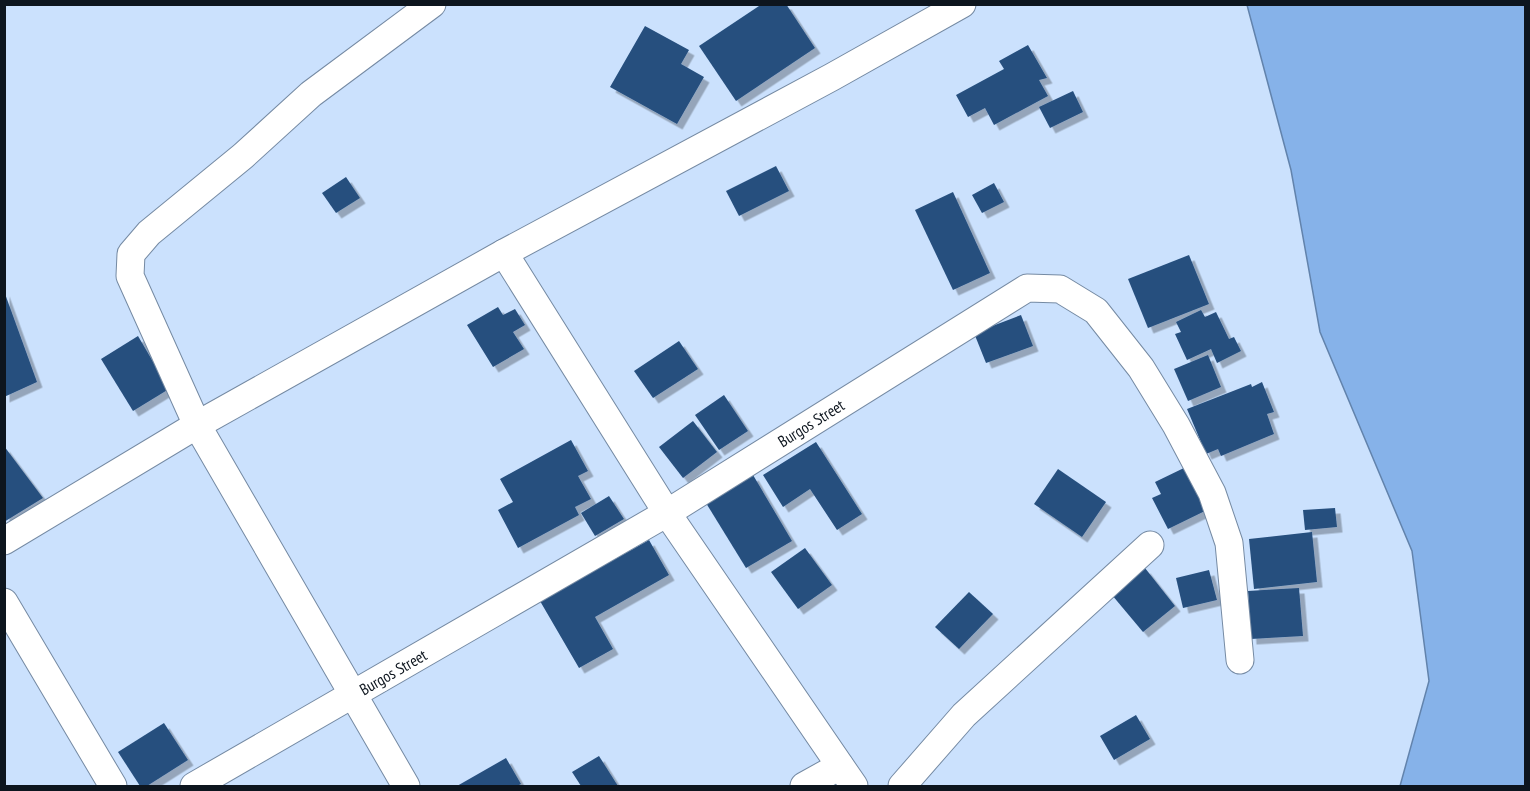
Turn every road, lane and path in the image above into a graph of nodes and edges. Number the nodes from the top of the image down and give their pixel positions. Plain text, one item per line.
1 (432, 4) edge
2 (962, 4) edge
3 (504, 253) junction
4 (197, 425) junction
5 (667, 513) junction
6 (4, 541) edge
7 (1150, 545) dead end
8 (4, 602) edge
9 (1240, 660) dead end
10 (354, 695) junction
11 (847, 776) edge
12 (113, 786) edge
13 (194, 786) edge
14 (406, 786) edge
15 (804, 786) edge
16 (902, 786) edge

1 - 4 street
2 - 3 street
3 - 4 street
3 - 5 street
4 - 6 street
4 - 10 street
5 - 9 street, Burgos Street
5 - 10 street, Burgos Street
5 - 11 street
7 - 16 street
8 - 12 street
10 - 13 street, Burgos Street
10 - 14 street
11 - 15 street

